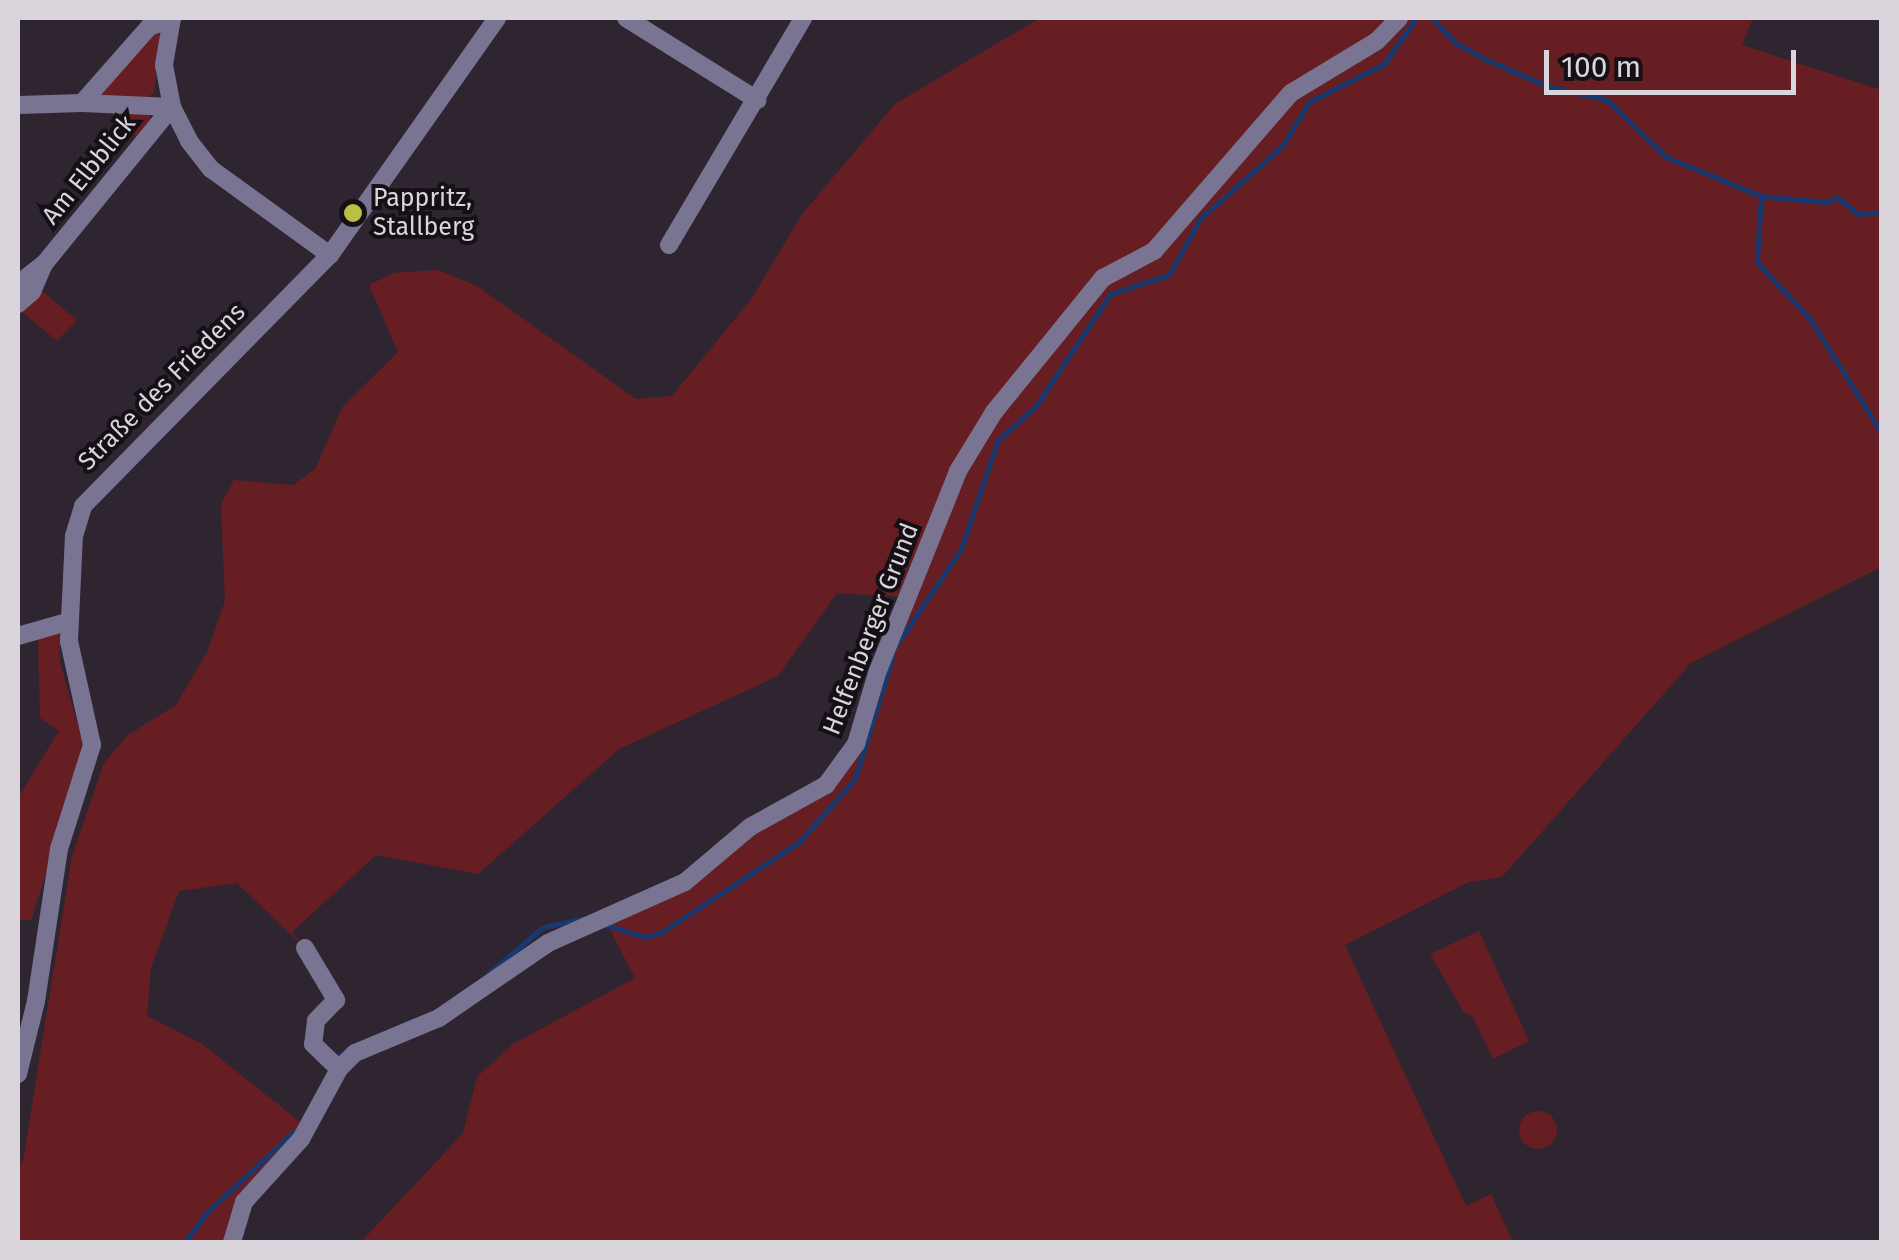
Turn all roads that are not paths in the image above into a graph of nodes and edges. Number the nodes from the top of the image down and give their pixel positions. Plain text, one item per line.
1 (172, 18) edge
2 (497, 18) edge
3 (626, 18) edge
4 (804, 18) edge
5 (1399, 18) edge
6 (757, 100) junction
7 (82, 103) junction
8 (18, 105) edge
9 (172, 108) junction
10 (669, 245) dead end
11 (330, 256) junction
12 (44, 264) junction
13 (18, 284) edge
14 (18, 304) edge
15 (70, 621) junction
16 (18, 636) edge
17 (305, 948) dead end
18 (339, 1068) junction
19 (18, 1074) edge
20 (232, 1242) edge

1 - 7 street
1 - 9 street
2 - 11 street, Straße des Friedens
3 - 6 street
4 - 6 street
5 - 18 street, Helfenberger Grund
6 - 10 street
7 - 8 street
7 - 9 street
9 - 11 street
9 - 12 street, Am Elbblick
11 - 15 street, Straße des Friedens
12 - 13 street, Am Elbblick
12 - 14 street, Am Elbblick
15 - 16 street
15 - 19 street, Straße des Friedens
17 - 18 street
18 - 20 street, Helfenberger Grund

